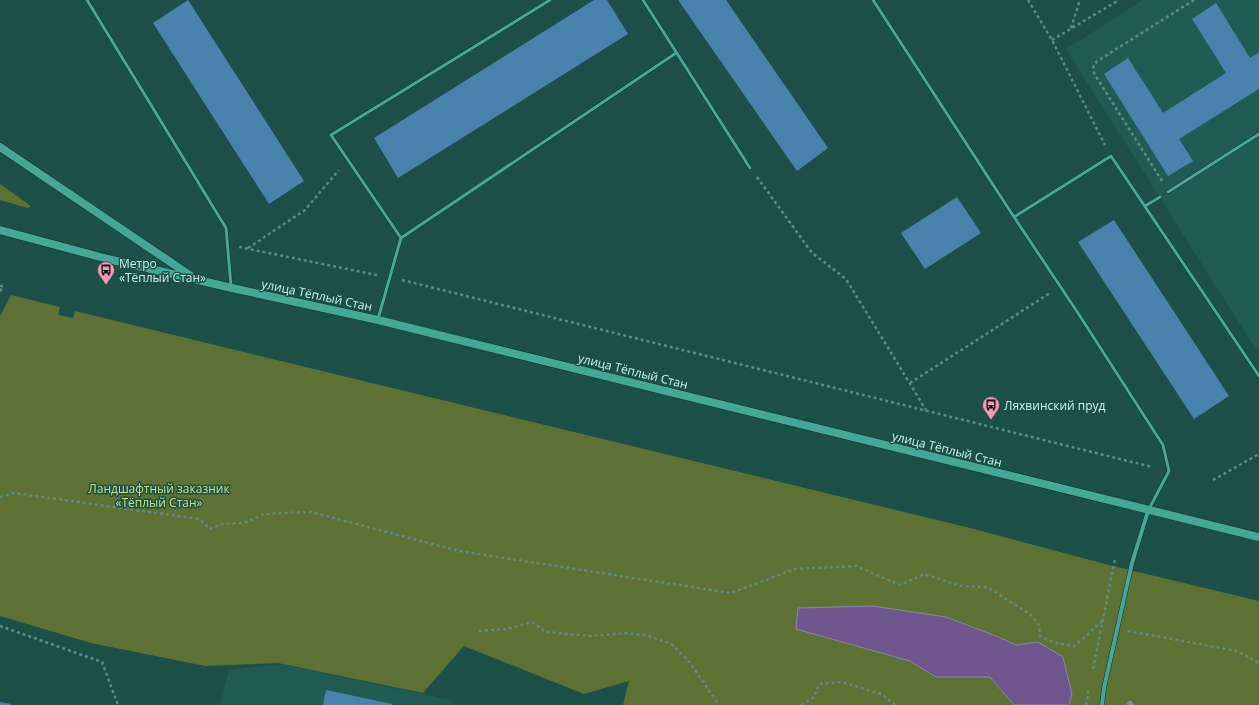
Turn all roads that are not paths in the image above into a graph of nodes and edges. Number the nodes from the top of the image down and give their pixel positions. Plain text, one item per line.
1 (87, 0) edge
2 (550, 0) edge
3 (643, 0) edge
4 (873, 0) edge
5 (676, 53) junction
6 (1259, 134) edge
7 (0, 147) edge
8 (750, 168) road end
9 (1168, 192) road end
10 (1160, 197) dead end
11 (1145, 206) junction
12 (1014, 217) junction
13 (0, 230) edge
14 (402, 238) junction
15 (195, 279) junction
16 (232, 288) junction
17 (378, 320) junction
18 (1259, 374) edge
19 (1148, 511) junction
20 (1259, 537) edge
21 (1102, 705) edge

1 - 16 lane
2 - 14 lane
3 - 5 lane
4 - 12 lane
5 - 8 lane
5 - 14 lane
6 - 9 lane
7 - 15 street
10 - 11 lane
11 - 12 lane
11 - 18 lane
12 - 19 lane
13 - 15 street, улица Тёплый Стан
14 - 17 lane
15 - 16 street, улица Тёплый Стан
16 - 17 street, улица Тёплый Стан
17 - 19 street, улица Тёплый Стан
19 - 20 street, улица Тёплый Стан
19 - 21 street

